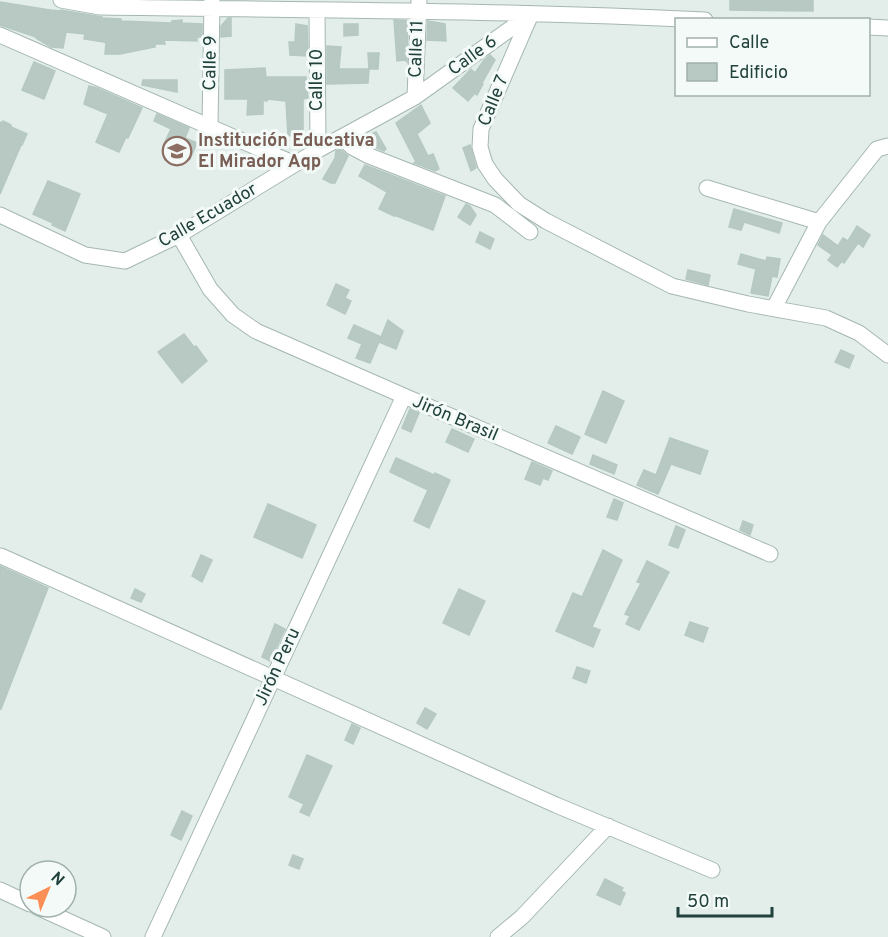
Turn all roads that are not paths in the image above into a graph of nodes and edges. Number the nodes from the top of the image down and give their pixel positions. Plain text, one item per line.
1 (61, 0) edge
2 (625, 0) edge
3 (212, 4) edge
4 (418, 6) edge
5 (317, 10) junction
6 (531, 14) junction
7 (626, 16) junction
8 (675, 18) edge
9 (870, 27) edge
10 (888, 28) edge
11 (0, 35) edge
12 (415, 97) junction
13 (210, 127) junction
14 (342, 137) junction
15 (888, 146) edge
16 (318, 150) junction
17 (295, 164) junction
18 (502, 186) junction
19 (707, 188) dead end
20 (495, 205) junction
21 (0, 215) edge
22 (819, 222) junction
23 (530, 232) dead end
24 (179, 235) junction
25 (774, 308) junction
26 (888, 355) edge
27 (404, 396) junction
28 (770, 554) dead end
29 (1, 556) edge
30 (273, 678) junction
31 (608, 826) junction
32 (712, 870) dead end
33 (0, 890) edge
34 (18, 898) edge
35 (64, 919) edge
36 (104, 937) edge
37 (153, 937) edge
38 (498, 937) edge

1 - 3 street
2 - 7 street
3 - 5 street
3 - 13 street, Calle 9
4 - 5 street
4 - 6 street
4 - 12 street, Calle 11
5 - 16 street, Calle 10
6 - 7 street
6 - 12 street, Calle 6
6 - 18 street, Calle 7
7 - 8 street
9 - 10 street
11 - 13 street
12 - 14 street, Calle Ecuador
13 - 17 street
14 - 16 street, Calle Ecuador
14 - 20 street
15 - 22 street
16 - 17 street, Calle Ecuador
17 - 24 street, Calle Ecuador
18 - 20 street
18 - 25 street, Calle 7
19 - 22 street
20 - 23 street
21 - 24 street, Calle Ecuador
22 - 25 street
24 - 27 street, Jirón Brasil
25 - 26 street, Calle 7
27 - 28 street, Jirón Brasil
27 - 30 street, Jirón Peru
29 - 30 street
30 - 31 street
30 - 37 street, Jirón Peru
31 - 32 street
31 - 38 street
33 - 34 street
35 - 36 street

